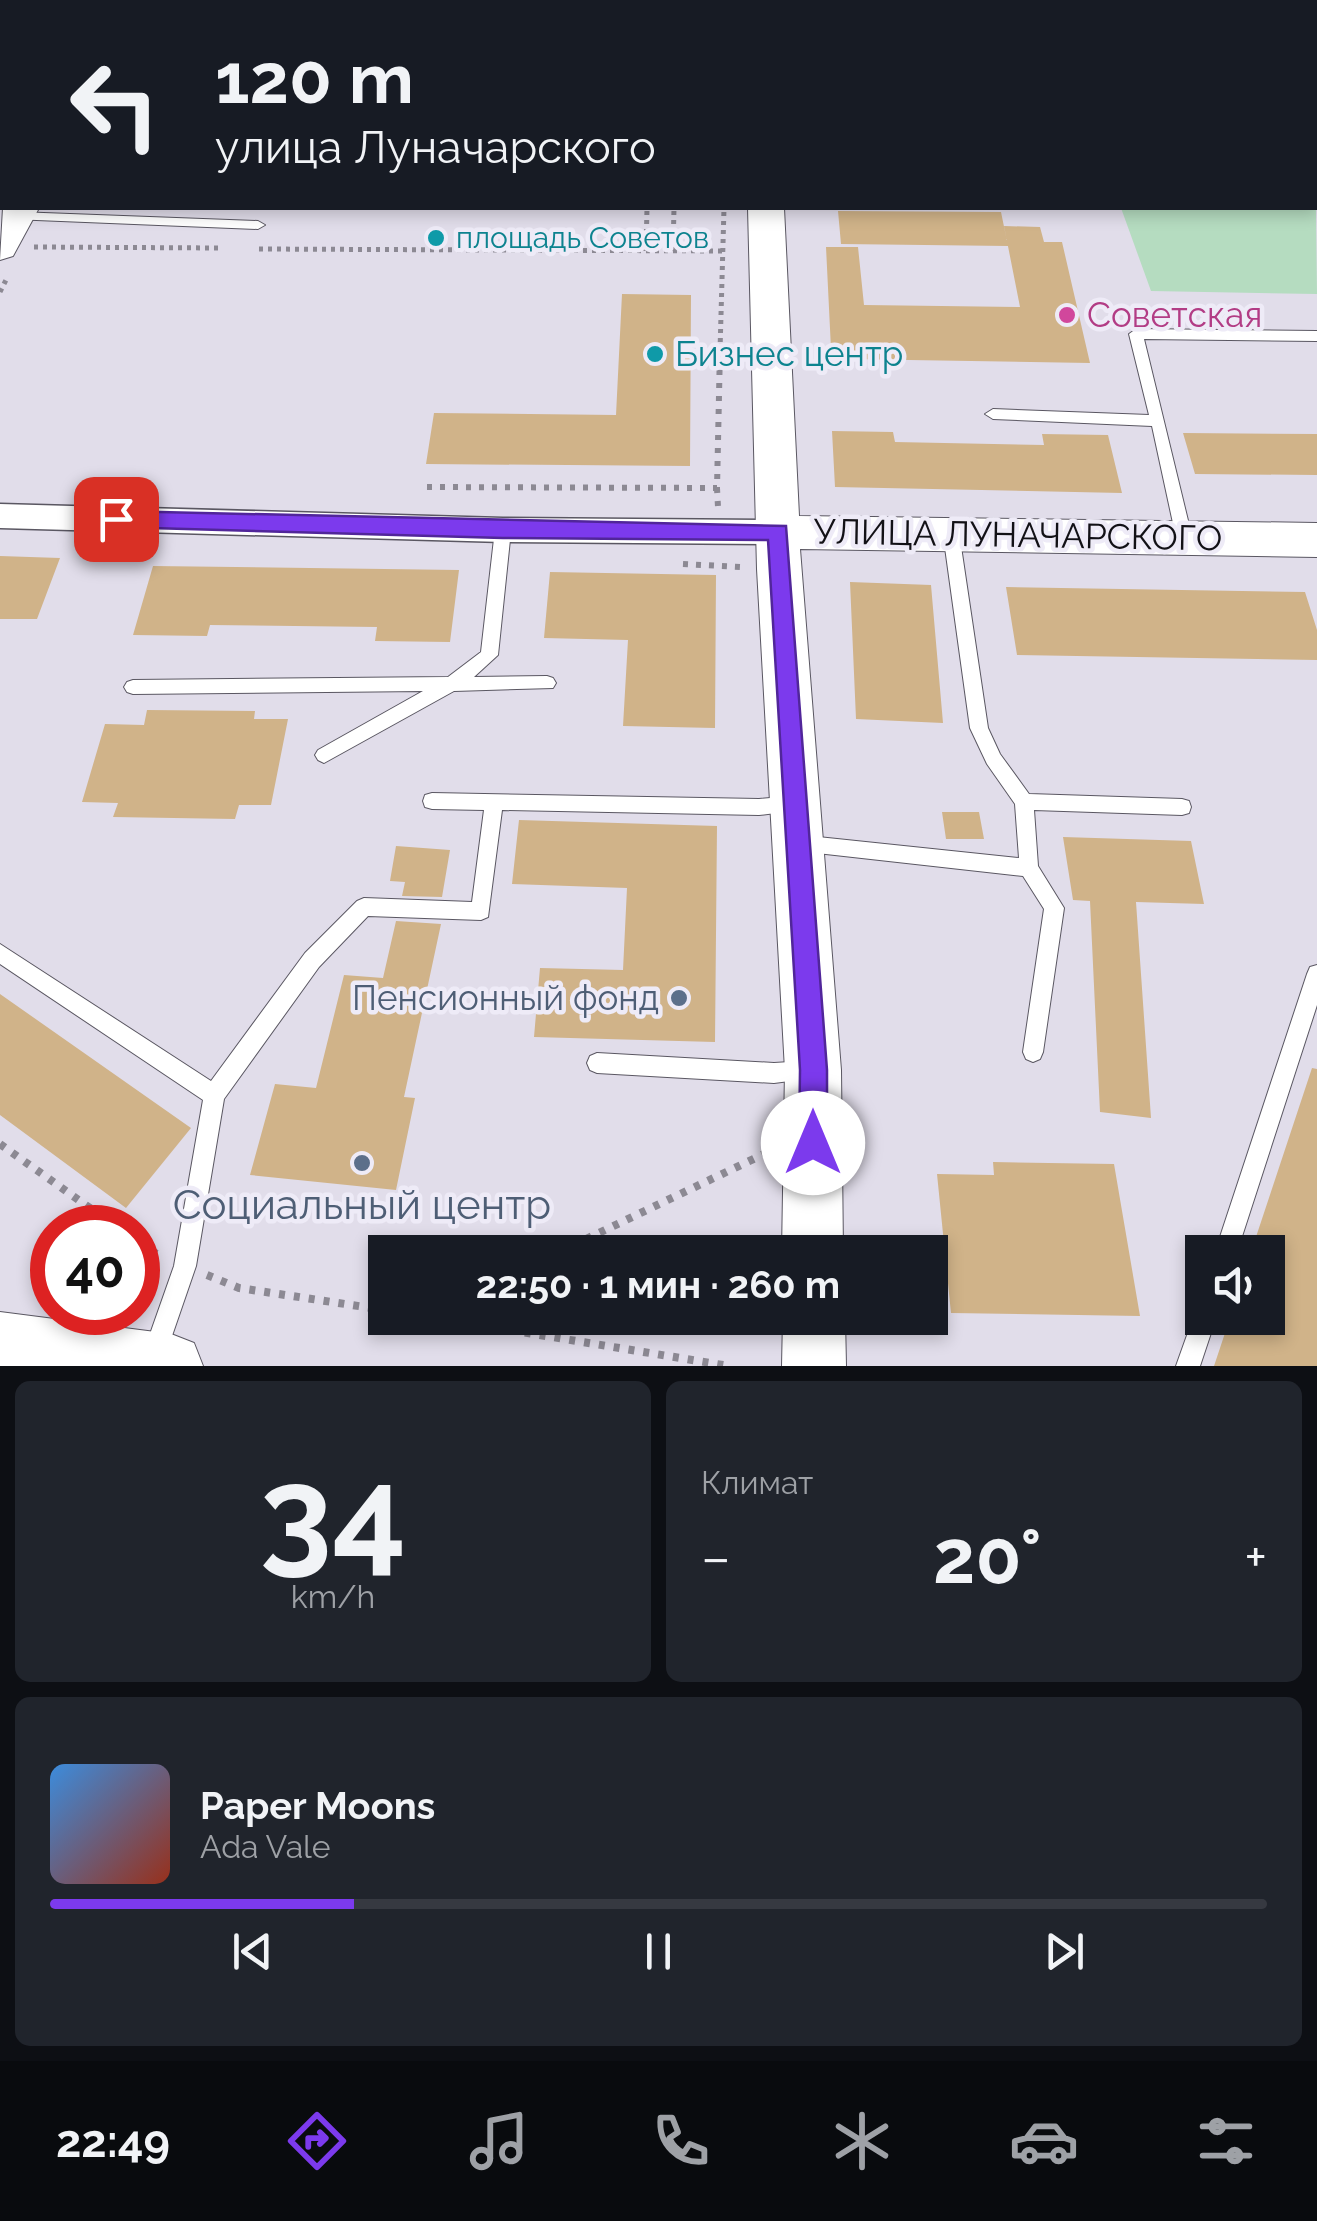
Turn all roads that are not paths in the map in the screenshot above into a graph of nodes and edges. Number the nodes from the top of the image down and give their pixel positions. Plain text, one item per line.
1 (766, 210) edge
2 (258, 224) dead end
3 (15, 230) edge
4 (1317, 336) edge
5 (993, 414) dead end
6 (1158, 421) junction
7 (0, 516) edge
8 (503, 530) junction
9 (778, 532) junction
10 (951, 533) junction
11 (1184, 537) junction
12 (1317, 540) edge
13 (453, 682) junction
14 (547, 683) dead end
15 (133, 687) dead end
16 (324, 755) dead end
17 (432, 802) dead end
18 (494, 802) junction
19 (1024, 802) junction
20 (1182, 807) dead end
21 (798, 823) junction
22 (1029, 868) junction
23 (0, 953) edge
24 (1317, 974) edge
25 (1033, 1052) dead end
26 (597, 1063) dead end
27 (813, 1070) junction
28 (214, 1095) junction
29 (814, 1235) edge
30 (1232, 1235) edge
31 (814, 1335) edge
32 (1198, 1335) edge
33 (0, 1344) edge
34 (161, 1365) edge
35 (814, 1366) edge
36 (1188, 1366) edge

1 - 9 street
2 - 3 lane
4 - 6 lane
5 - 6 lane
6 - 11 lane
7 - 8 street, УЛИЦА ЛУНАЧАРСКОГО
8 - 9 street, УЛИЦА ЛУНАЧАРСКОГО
8 - 13 lane
9 - 10 street, УЛИЦА ЛУНАЧАРСКОГО
9 - 21 street
10 - 11 street, УЛИЦА ЛУНАЧАРСКОГО
10 - 19 lane
11 - 12 street, УЛИЦА ЛУНАЧАРСКОГО
13 - 14 lane
13 - 15 lane
13 - 16 lane
17 - 18 lane
18 - 21 lane
18 - 28 lane
19 - 20 lane
19 - 22 lane
21 - 22 lane
21 - 27 street
22 - 25 lane
23 - 28 lane
24 - 30 lane
26 - 27 lane
27 - 29 street
28 - 34 lane
31 - 35 street
32 - 36 lane
33 - 34 street

